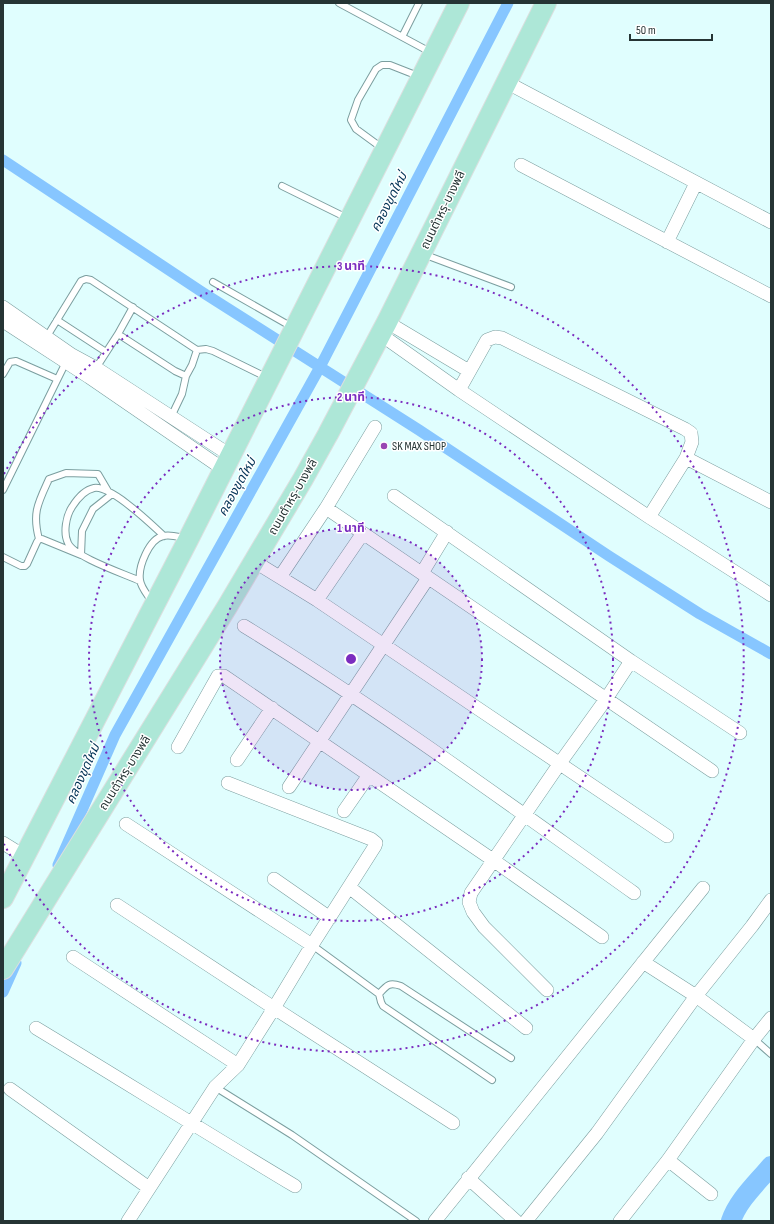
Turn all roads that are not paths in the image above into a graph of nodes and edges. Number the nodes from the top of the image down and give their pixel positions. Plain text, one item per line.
1 (339, 3) edge
2 (419, 3) edge
3 (459, 3) edge
4 (546, 3) edge
5 (402, 37) junction
6 (433, 54) junction
7 (421, 78) junction
8 (506, 82) junction
9 (385, 150) junction
10 (521, 165) dead end
11 (696, 183) junction
12 (282, 186) dead end
13 (350, 219) junction
14 (771, 222) edge
15 (667, 242) junction
16 (421, 253) junction
17 (213, 282) dead end
18 (511, 287) dead end
19 (771, 296) edge
20 (3, 307) edge
21 (133, 307) junction
22 (57, 320) junction
23 (3, 321) edge
24 (384, 328) junction
25 (295, 329) junction
26 (118, 334) junction
27 (43, 341) junction
28 (197, 350) junction
29 (106, 352) junction
30 (66, 362) junction
31 (96, 368) junction
32 (469, 371) junction
33 (272, 373) junction
34 (3, 374) edge
35 (186, 376) junction
36 (57, 379) junction
37 (458, 390) junction
38 (171, 417) junction
39 (375, 427) dead end
40 (686, 458) junction
41 (227, 462) junction
42 (3, 490) edge
43 (110, 492) junction
44 (394, 496) dead end
45 (771, 502) edge
46 (326, 508) junction
47 (649, 518) junction
48 (447, 532) junction
49 (363, 533) junction
50 (164, 536) junction
51 (189, 538) junction
52 (39, 539) junction
53 (81, 555) junction
54 (3, 557) edge
55 (255, 562) junction
56 (425, 576) junction
57 (280, 577) junction
58 (140, 581) junction
59 (771, 596) edge
60 (317, 600) junction
61 (155, 605) junction
62 (244, 626) dead end
63 (383, 645) junction
64 (631, 661) junction
65 (350, 695) junction
66 (606, 699) junction
67 (272, 708) junction
68 (740, 733) dead end
69 (320, 741) junction
70 (178, 747) dead end
71 (237, 760) dead end
72 (560, 763) junction
73 (712, 771) dead end
74 (369, 775) junction
75 (228, 783) dead end
76 (289, 787) dead end
77 (344, 811) dead end
78 (524, 815) junction
79 (126, 824) dead end
80 (668, 836) dead end
81 (3, 843) edge
82 (24, 856) junction
83 (493, 860) junction
84 (274, 879) dead end
85 (349, 887) junction
86 (703, 888) dead end
87 (634, 893) dead end
88 (3, 898) edge
89 (771, 900) edge
90 (117, 905) dead end
91 (330, 918) junction
92 (602, 937) dead end
93 (312, 945) junction
94 (73, 957) dead end
95 (643, 962) junction
96 (3, 970) edge
97 (547, 990) dead end
98 (379, 994) junction
99 (696, 996) junction
100 (274, 1008) junction
101 (771, 1018) edge
102 (36, 1028) dead end
103 (526, 1028) dead end
104 (754, 1039) junction
105 (771, 1054) edge
106 (511, 1058) dead end
107 (238, 1065) junction
108 (492, 1080) dead end
109 (215, 1088) junction
110 (10, 1089) dead end
111 (453, 1123) dead end
112 (191, 1124) junction
113 (668, 1160) junction
114 (468, 1178) junction
115 (295, 1186) dead end
116 (149, 1188) junction
117 (711, 1194) dead end
118 (622, 1220) edge
119 (128, 1221) edge
120 (416, 1221) edge
121 (434, 1221) edge
122 (516, 1221) edge
123 (526, 1221) edge

1 - 5 lane
2 - 5 lane
3 - 6 main road
4 - 8 main road, ถนนตำหรุ-บางพลี
5 - 6 lane
6 - 7 main road
7 - 9 main road
7 - 9 lane
8 - 11 street
8 - 16 main road, ถนนตำหรุ-บางพลี
9 - 13 main road
10 - 15 street
11 - 14 street
11 - 15 street
12 - 13 lane
13 - 25 main road
15 - 19 street
16 - 18 lane
16 - 24 main road, ถนนตำหรุ-บางพลี
17 - 25 lane
20 - 27 street
21 - 22 lane
21 - 26 lane
21 - 28 lane
22 - 27 lane
22 - 29 lane
23 - 27 street
24 - 32 street
24 - 37 street
24 - 55 main road, ถนนตำหรุ-บางพลี
25 - 33 main road
26 - 29 lane
26 - 35 lane
27 - 30 street
27 - 31 street
28 - 33 lane
28 - 35 lane
29 - 31 lane
30 - 36 lane
30 - 41 street
31 - 38 street
32 - 37 street
32 - 40 street
33 - 41 main road
34 - 36 lane
35 - 38 lane
36 - 42 lane
37 - 47 street
38 - 41 street
39 - 46 street
40 - 45 street
40 - 47 street
41 - 51 main road
43 - 50 lane
43 - 52 lane
43 - 53 lane
43 - 53 lane
44 - 48 street
46 - 49 street
46 - 57 street
47 - 59 street
48 - 56 street
48 - 64 street
49 - 56 street
49 - 60 street
50 - 51 lane
50 - 58 lane
51 - 61 main road
52 - 53 lane
52 - 54 lane
53 - 58 lane
55 - 57 street
55 - 96 main road, ถนนตำหรุ-บางพลี
56 - 63 street
56 - 66 street
57 - 60 street
58 - 61 lane
60 - 63 street
61 - 82 main road
62 - 65 street
63 - 65 street
63 - 72 street
64 - 66 street
64 - 68 street
65 - 69 street
65 - 78 street
66 - 72 street
66 - 73 street
67 - 69 street
67 - 70 street
67 - 71 street
69 - 74 street
69 - 76 street
72 - 78 street
72 - 80 street
74 - 77 street
74 - 83 street
75 - 85 street
78 - 83 street
78 - 87 street
79 - 93 street
81 - 82 street
82 - 88 main road
83 - 92 street
83 - 97 street
84 - 91 street
85 - 91 street
85 - 103 street
86 - 95 street
89 - 99 street
90 - 100 street
91 - 93 street
93 - 98 lane
93 - 100 street
94 - 107 street
95 - 99 street
95 - 114 street
98 - 106 lane
98 - 108 lane
99 - 104 street
99 - 123 street
100 - 107 street
100 - 111 street
101 - 104 street
102 - 112 street
104 - 105 lane
104 - 113 street
107 - 109 street
109 - 112 street
109 - 120 lane
110 - 116 street
112 - 115 street
112 - 116 street
113 - 117 street
113 - 118 street
114 - 121 street
114 - 122 street
116 - 119 street

